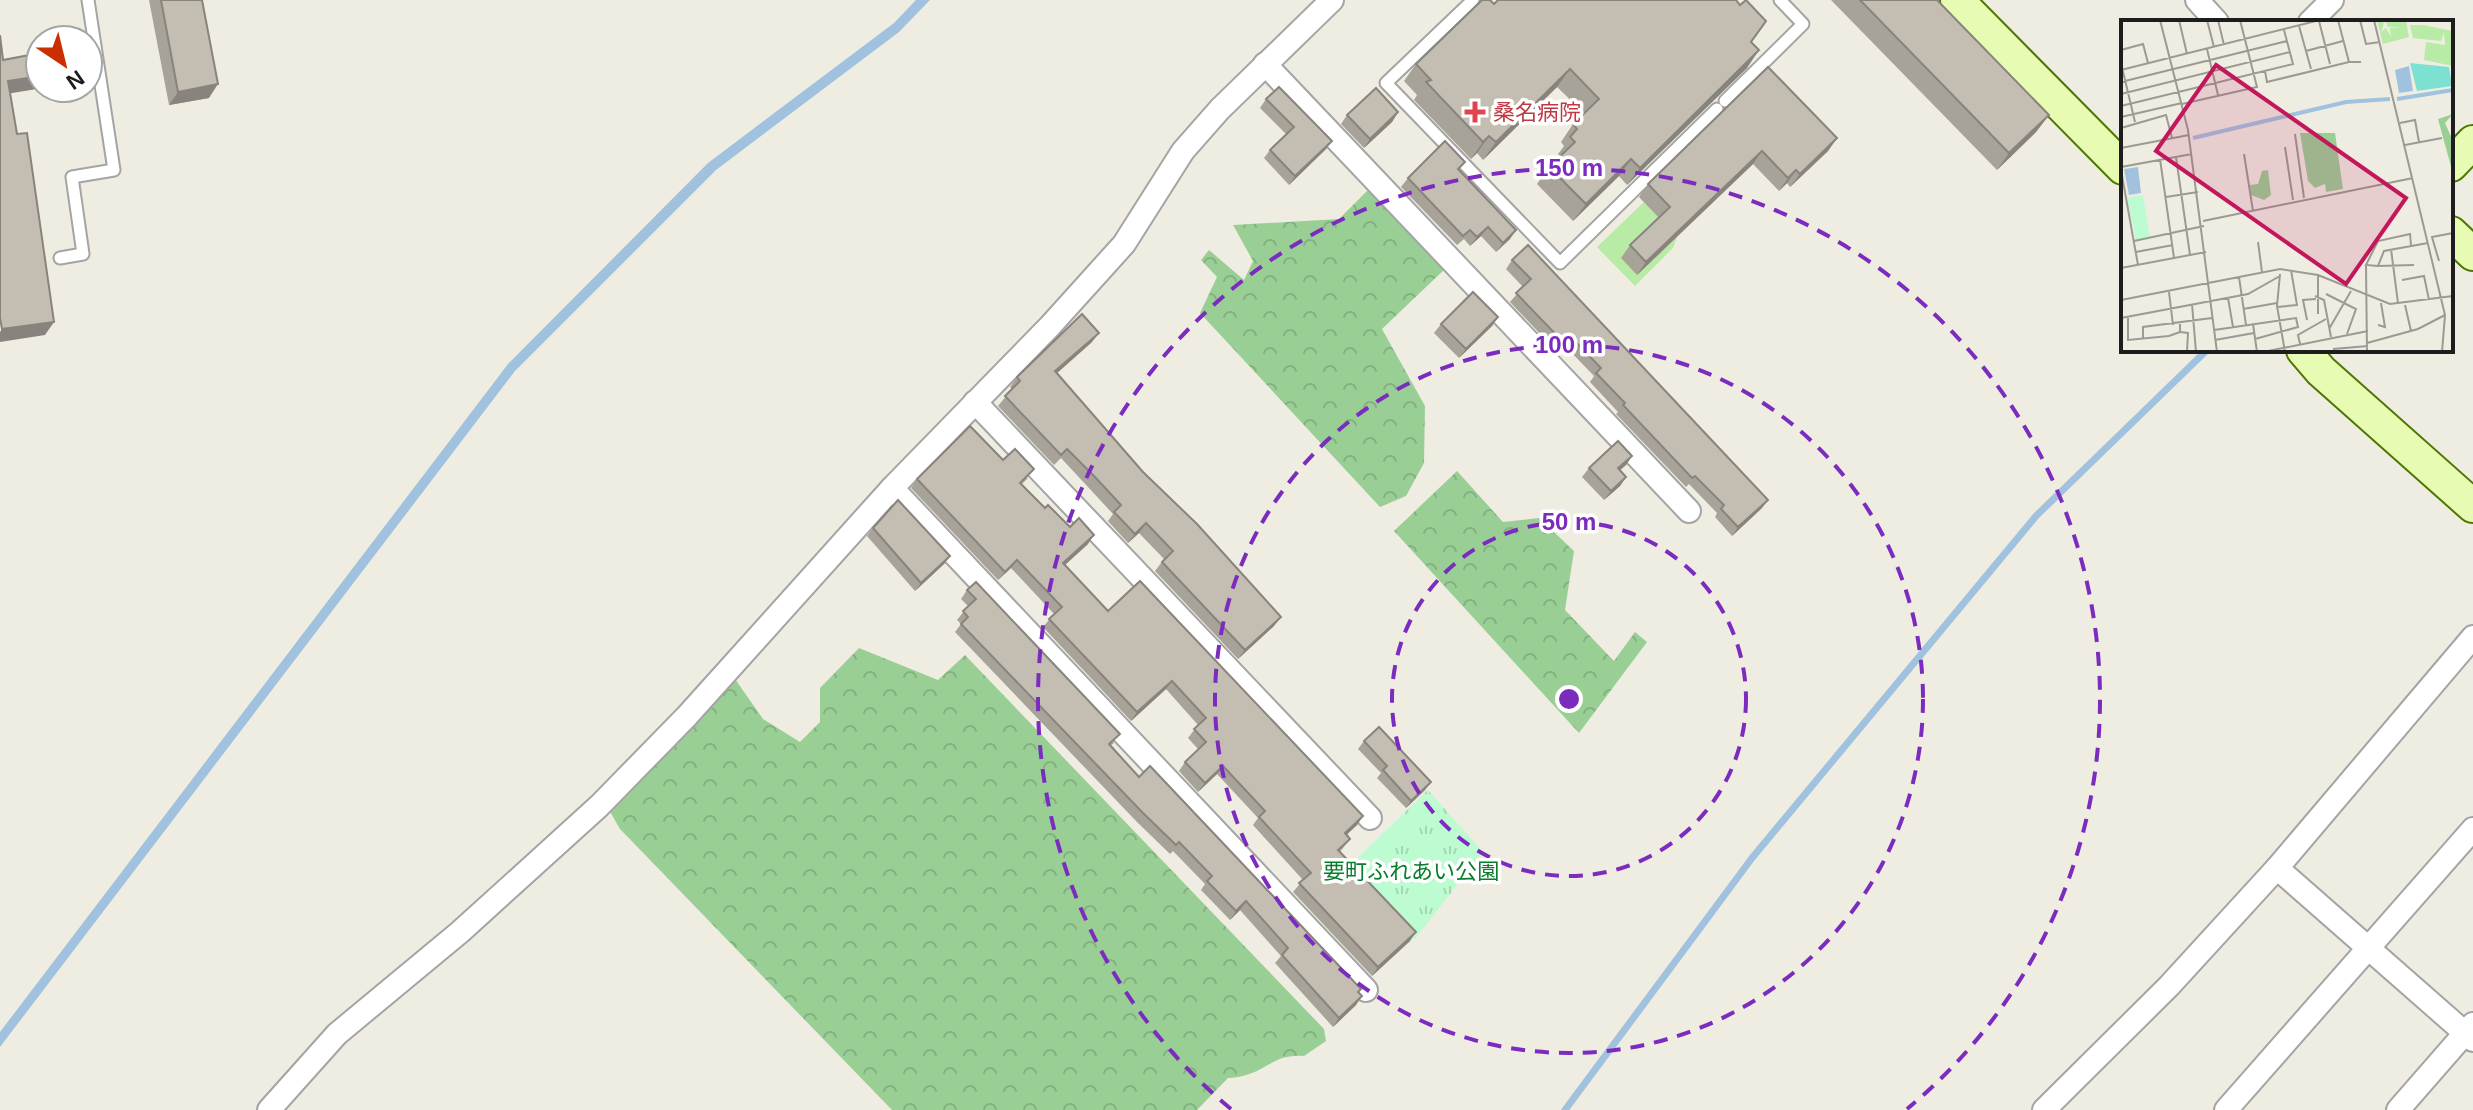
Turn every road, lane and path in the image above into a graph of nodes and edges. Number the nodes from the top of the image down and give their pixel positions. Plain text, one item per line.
1 (88, 0) edge
2 (1332, 0) edge
3 (1473, 0) edge
4 (1780, 0) edge
5 (1957, 0) edge
6 (2197, 0) edge
7 (2332, 0) edge
8 (2215, 20) edge
9 (2312, 20) edge
10 (1265, 64) junction
11 (2473, 142) edge
12 (2453, 163) edge
13 (2121, 166) edge
14 (2453, 235) edge
15 (2473, 254) edge
16 (60, 258) dead end
17 (2305, 352) edge
18 (975, 402) junction
19 (892, 488) junction
20 (2473, 506) edge
21 (1689, 511) dead end
22 (2473, 637) edge
23 (1370, 818) dead end
24 (2473, 829) edge
25 (2277, 868) junction
26 (2368, 948) junction
27 (1366, 990) dead end
28 (2471, 1032) edge
29 (269, 1110) edge
30 (2044, 1110) edge
31 (2226, 1110) edge
32 (2398, 1110) edge

1 - 16 lane
2 - 10 street
3 - 4 lane
5 - 13 street
6 - 8 street
7 - 9 street
10 - 18 street
10 - 21 street
11 - 12 street
14 - 15 street
17 - 20 street
18 - 19 street
18 - 23 street
19 - 27 street
19 - 29 street
22 - 25 street
24 - 26 street
25 - 26 street
25 - 30 street
26 - 28 street
26 - 31 street
28 - 32 street

